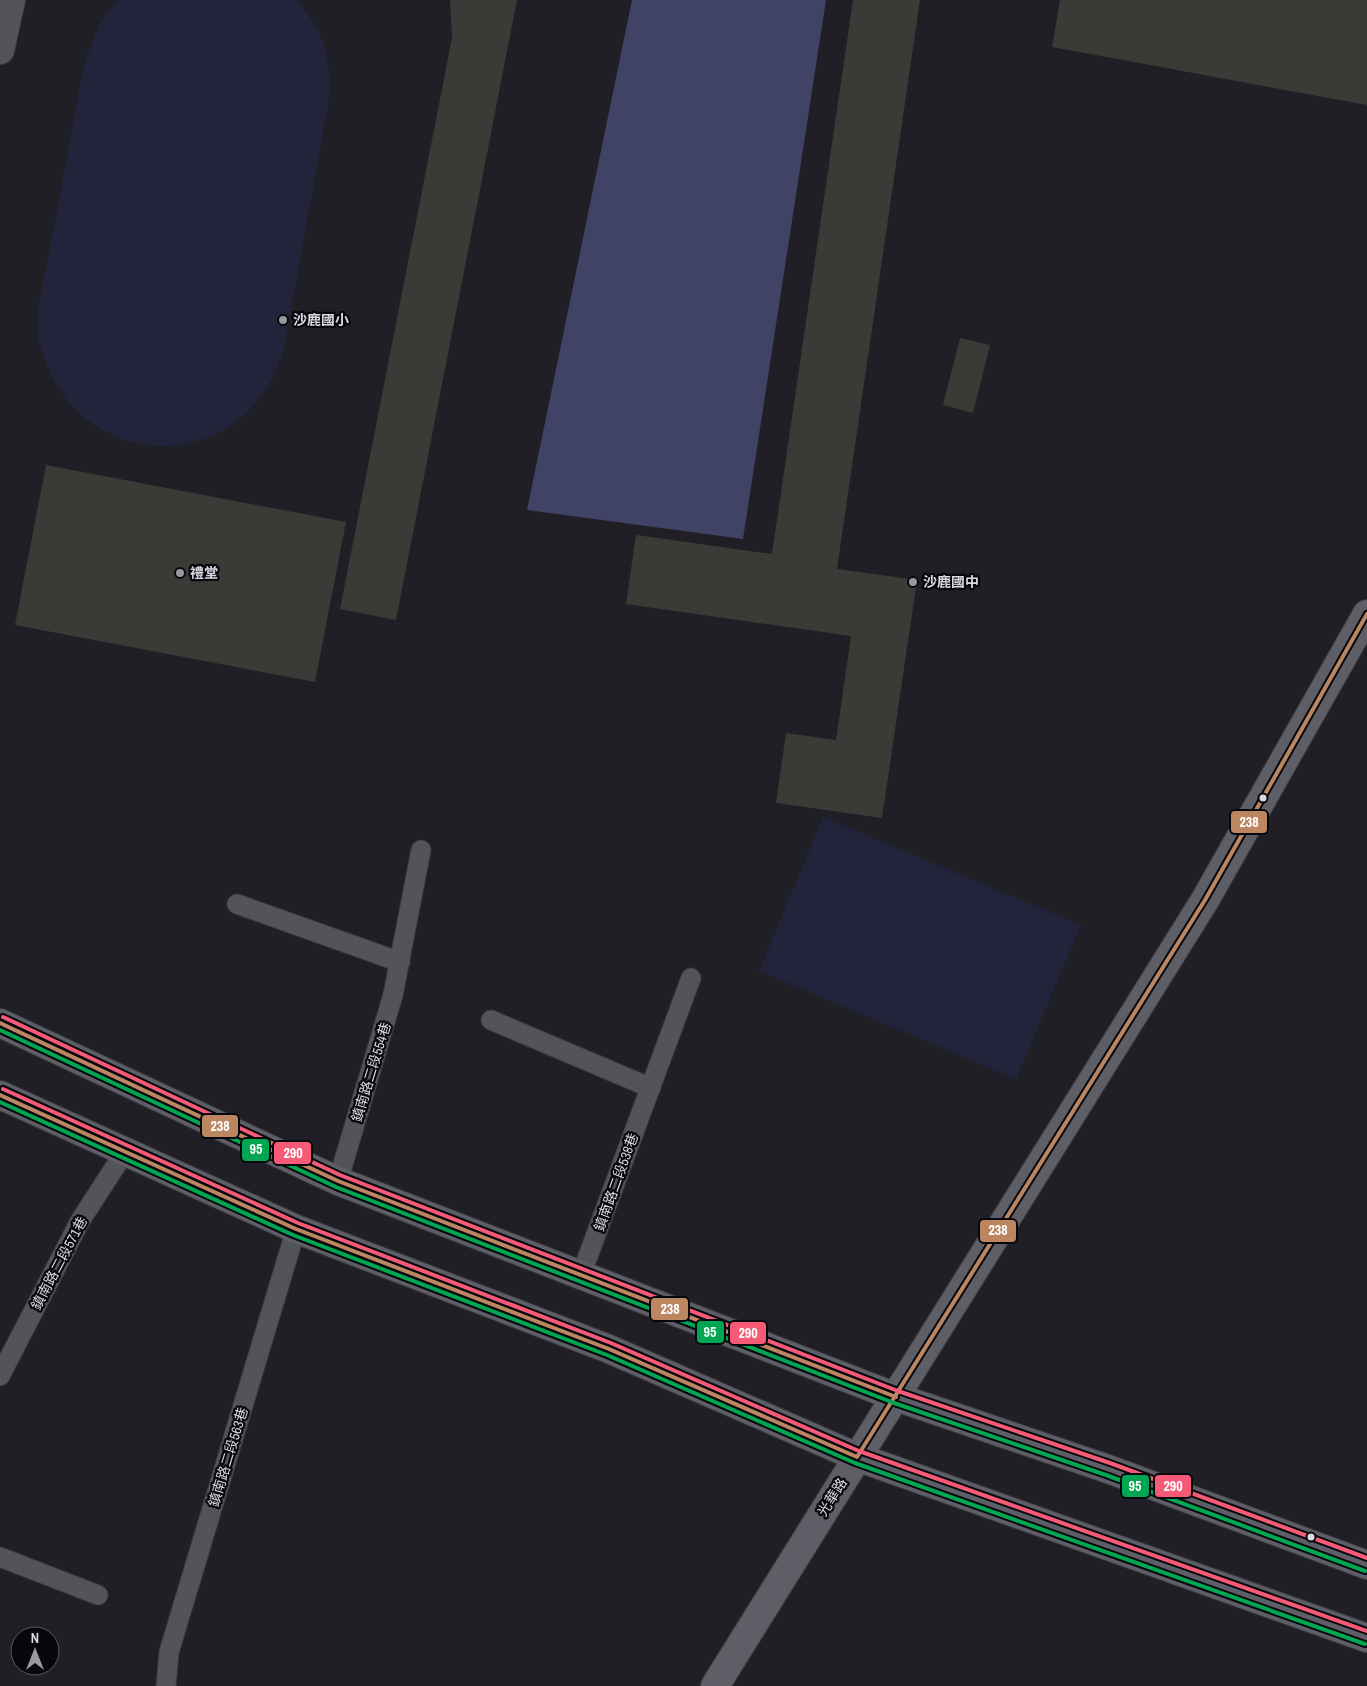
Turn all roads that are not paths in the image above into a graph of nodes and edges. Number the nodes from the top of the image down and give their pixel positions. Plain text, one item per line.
1 (11, 0) edge
2 (0, 50) edge
3 (1367, 614) edge
4 (421, 850) dead end
5 (237, 904) dead end
6 (400, 962) junction
7 (691, 978) dead end
8 (491, 1020) dead end
9 (0, 1023) edge
10 (651, 1088) junction
11 (0, 1096) edge
12 (124, 1153) junction
13 (338, 1180) junction
14 (296, 1229) junction
15 (581, 1275) junction
16 (0, 1376) edge
17 (896, 1397) junction
18 (857, 1457) junction
19 (0, 1557) edge
20 (1367, 1564) edge
21 (98, 1594) dead end
22 (1367, 1638) edge
23 (166, 1686) edge
24 (715, 1686) edge

1 - 2 street
3 - 17 street, 光華路
4 - 6 lane, 鎮南路二段554巷
5 - 6 lane
6 - 13 lane, 鎮南路二段554巷
7 - 10 lane, 鎮南路二段538巷
8 - 10 lane
9 - 13 street
10 - 15 lane, 鎮南路二段538巷
11 - 12 street
12 - 14 street
12 - 16 lane, 鎮南路二段571巷
13 - 15 street
14 - 18 street
14 - 23 lane, 鎮南路二段563巷
15 - 17 street
17 - 18 street, 光華路
17 - 20 street
18 - 22 street
18 - 24 street, 光華路
19 - 21 lane

